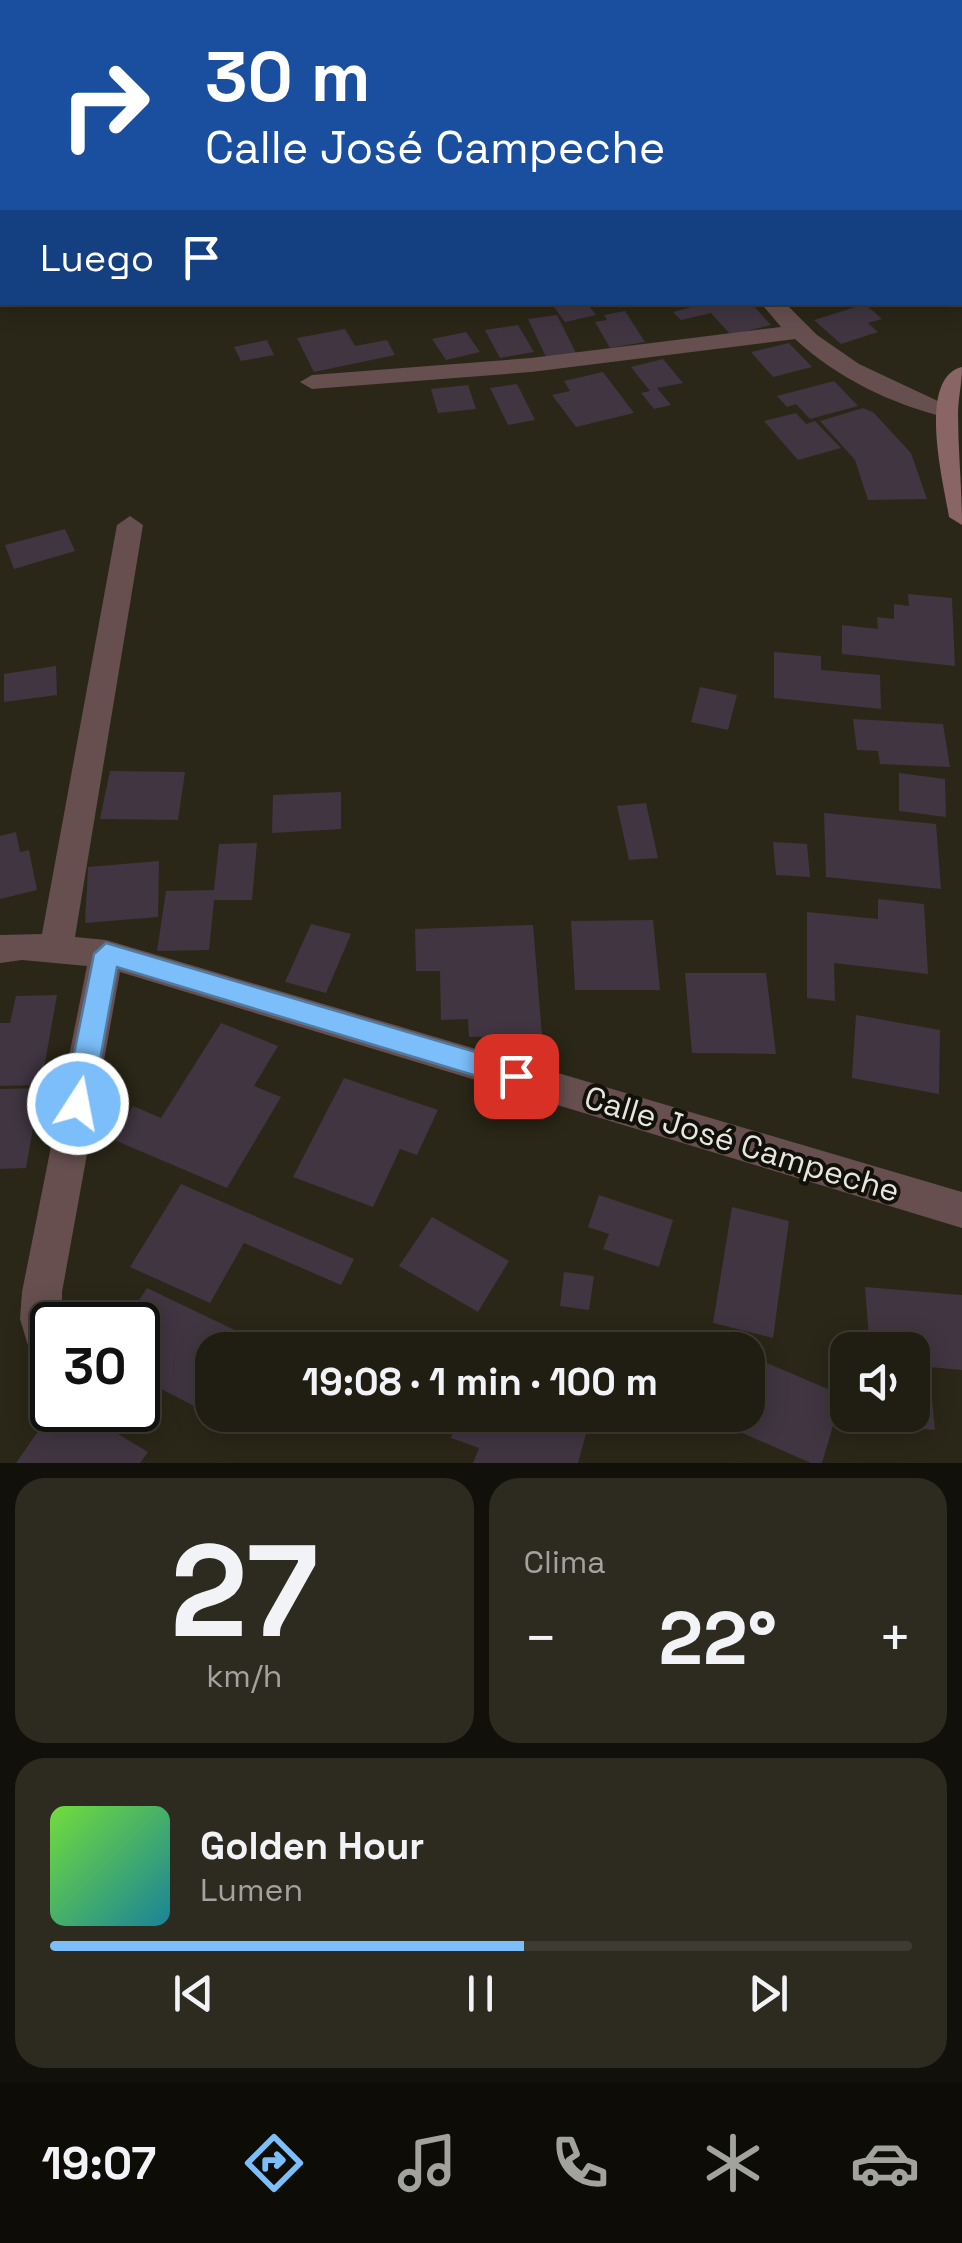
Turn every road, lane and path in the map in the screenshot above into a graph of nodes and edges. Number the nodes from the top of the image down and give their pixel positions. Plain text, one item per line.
1 (774, 305) edge
2 (796, 332) junction
3 (962, 374) edge
4 (312, 382) dead end
5 (945, 410) junction
6 (962, 516) edge
7 (130, 524) dead end
8 (0, 948) edge
9 (56, 949) junction
10 (106, 954) junction
11 (962, 1210) edge
12 (41, 1302) edge

1 - 2 street
2 - 4 street
2 - 5 street
3 - 5 street
5 - 6 street
7 - 9 street
8 - 9 street, Calle José Campeche
9 - 10 street, Calle José Campeche
10 - 11 street, Calle José Campeche
10 - 12 street

